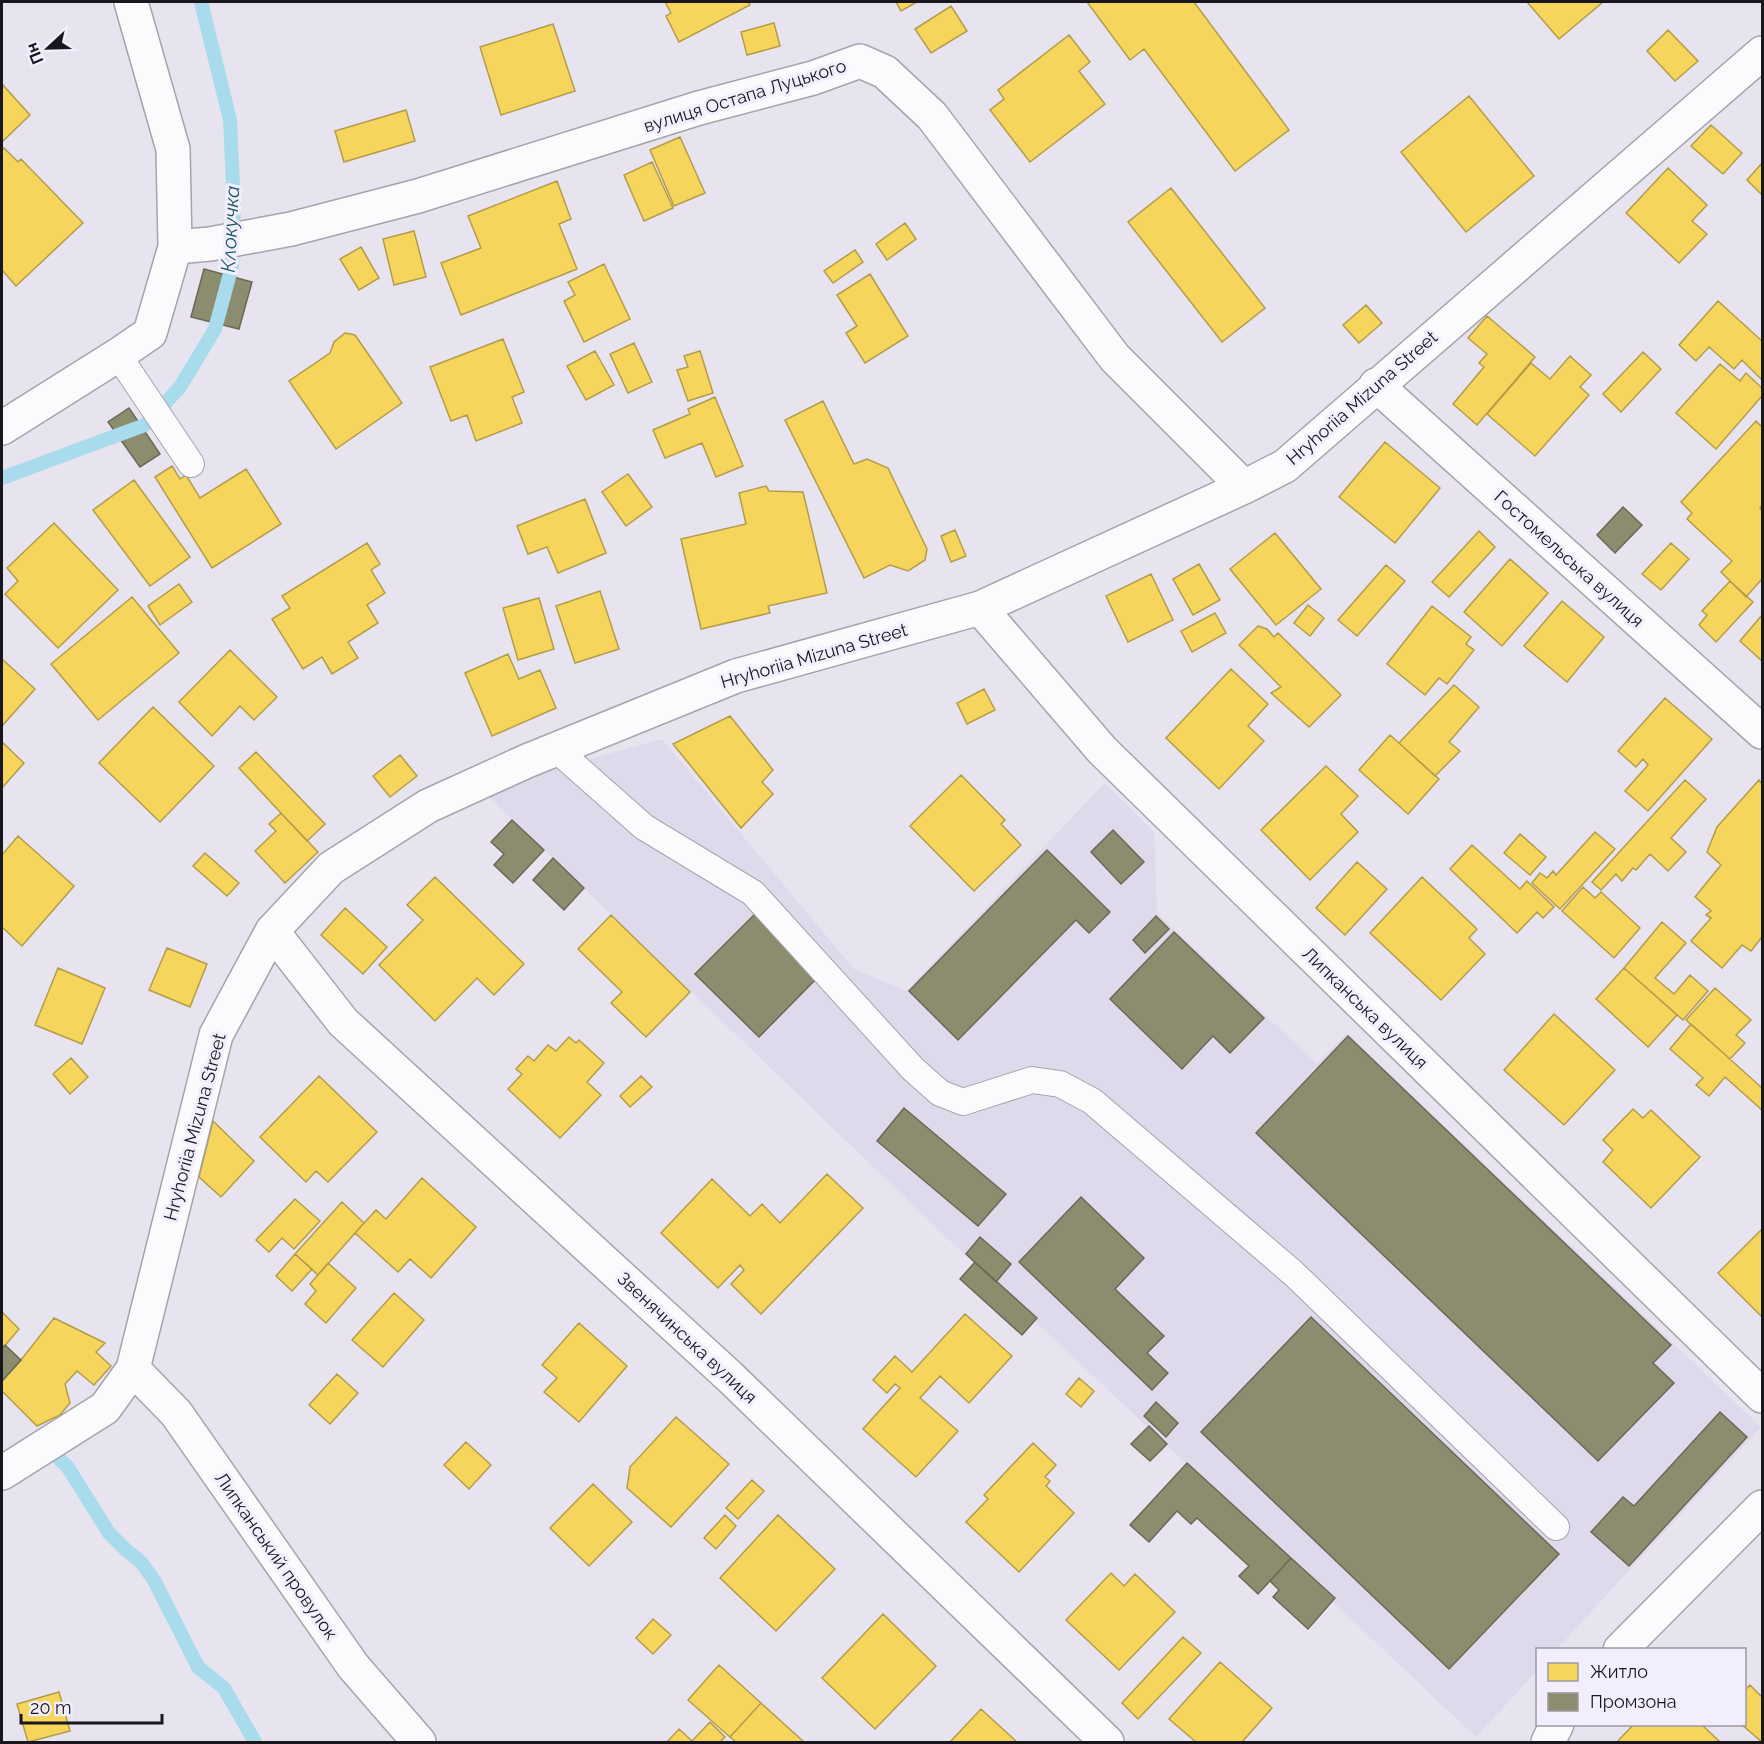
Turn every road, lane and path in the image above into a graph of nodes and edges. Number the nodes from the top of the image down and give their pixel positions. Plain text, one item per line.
1 (131, 2) edge
2 (1762, 56) edge
3 (175, 247) junction
4 (118, 355) junction
5 (1376, 385) junction
6 (2, 428) edge
7 (191, 464) dead end
8 (1245, 487) junction
9 (980, 608) junction
10 (1762, 732) edge
11 (557, 750) junction
12 (272, 931) junction
13 (134, 1369) junction
14 (1762, 1396) edge
15 (2, 1473) edge
16 (1762, 1507) edge
17 (1556, 1527) dead end
18 (1622, 1648) edge
19 (1556, 1726) edge
20 (419, 1743) edge
21 (1107, 1743) edge
22 (1548, 1743) edge

1 - 3 street
2 - 5 street, Hryhoriia Mizuna Street
3 - 4 street
3 - 8 street, вулиця Остапа Луцького
4 - 6 street
4 - 7 lane
5 - 8 street, Hryhoriia Mizuna Street
5 - 10 street, Гостомельська вулиця
8 - 9 street, Hryhoriia Mizuna Street
9 - 11 street, Hryhoriia Mizuna Street
9 - 14 street, Липканська вулиця
11 - 12 street, Hryhoriia Mizuna Street
11 - 17 lane
12 - 13 street, Hryhoriia Mizuna Street
12 - 21 street, Звенячинська вулиця
13 - 15 street, Hryhoriia Mizuna Street
13 - 20 street, Липканський провулок
16 - 18 street
19 - 22 street

